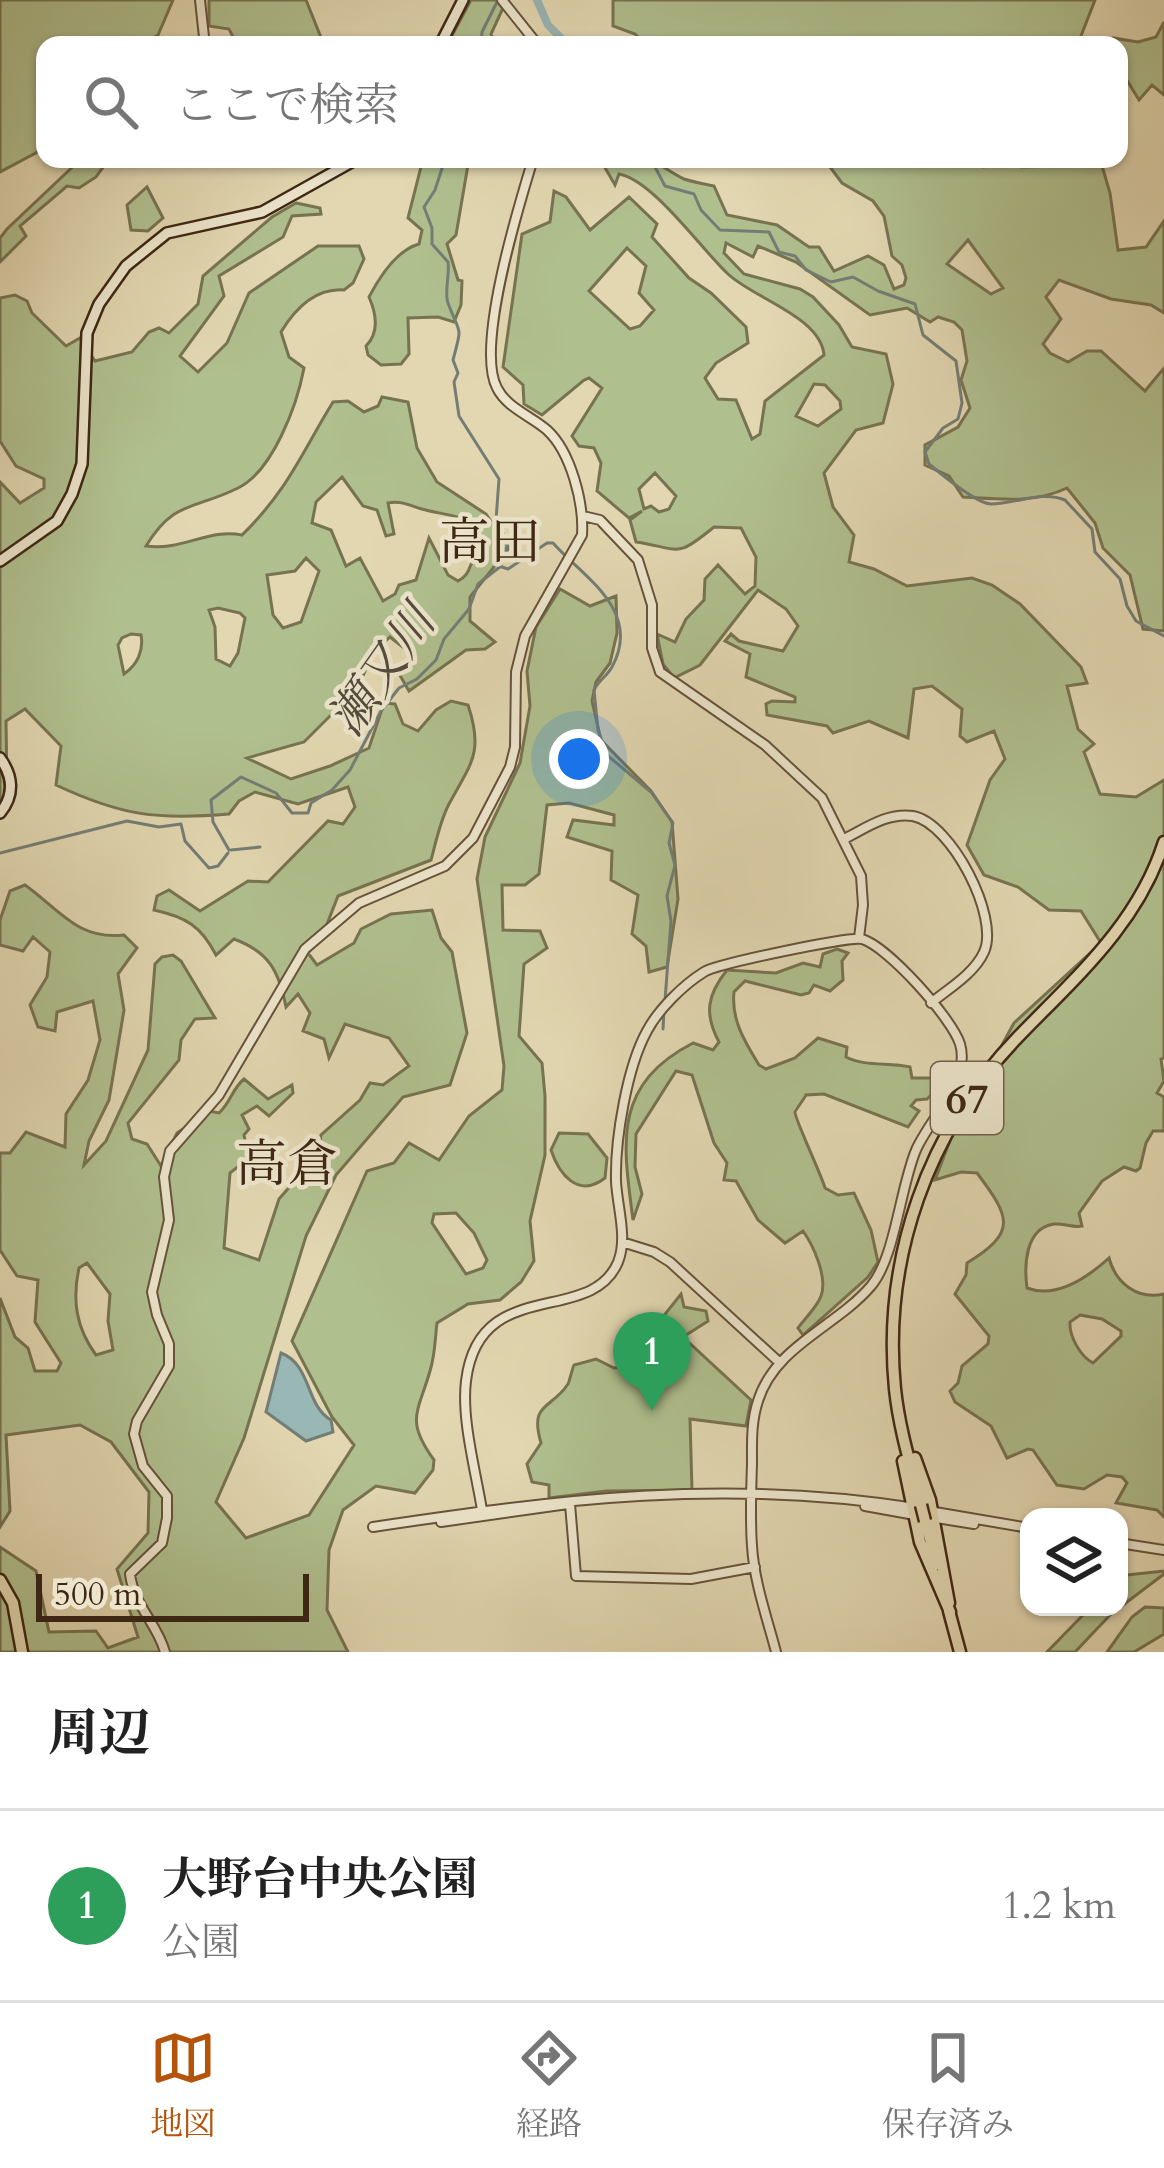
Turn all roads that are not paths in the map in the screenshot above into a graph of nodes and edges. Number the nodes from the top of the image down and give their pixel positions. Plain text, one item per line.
1 (200, 0) edge
2 (463, 0) edge
3 (502, 0) edge
4 (204, 36) edge
5 (445, 36) edge
6 (531, 36) edge
7 (341, 168) edge
8 (530, 168) edge
9 (582, 516) junction
10 (0, 561) edge
11 (0, 758) edge
12 (0, 813) edge
13 (844, 839) junction
14 (1164, 842) edge
15 (859, 938) junction
16 (931, 1003) junction
17 (622, 1242) junction
18 (780, 1363) junction
19 (752, 1496) junction
20 (570, 1504) junction
21 (483, 1513) junction
22 (923, 1513) junction
23 (374, 1529) dead end
24 (1020, 1529) edge
25 (1128, 1546) edge
26 (1164, 1552) edge
27 (755, 1567) junction
28 (0, 1580) edge
29 (22, 1652) edge
30 (165, 1652) edge
31 (776, 1652) edge
32 (960, 1652) edge

1 - 4 street
2 - 5 main road
3 - 6 street
7 - 10 main road
8 - 9 street
9 - 13 street
9 - 30 street
11 - 12 main road
13 - 15 street
13 - 16 street
14 - 22 main road, 67
15 - 16 street
15 - 17 street
16 - 18 street
17 - 18 street
17 - 21 street
18 - 19 street
19 - 20 street
19 - 21 street
19 - 22 street
19 - 27 street
20 - 21 street
20 - 27 street
21 - 23 street
22 - 24 street
22 - 32 main road, 67
25 - 26 street
27 - 31 street
28 - 29 main road

